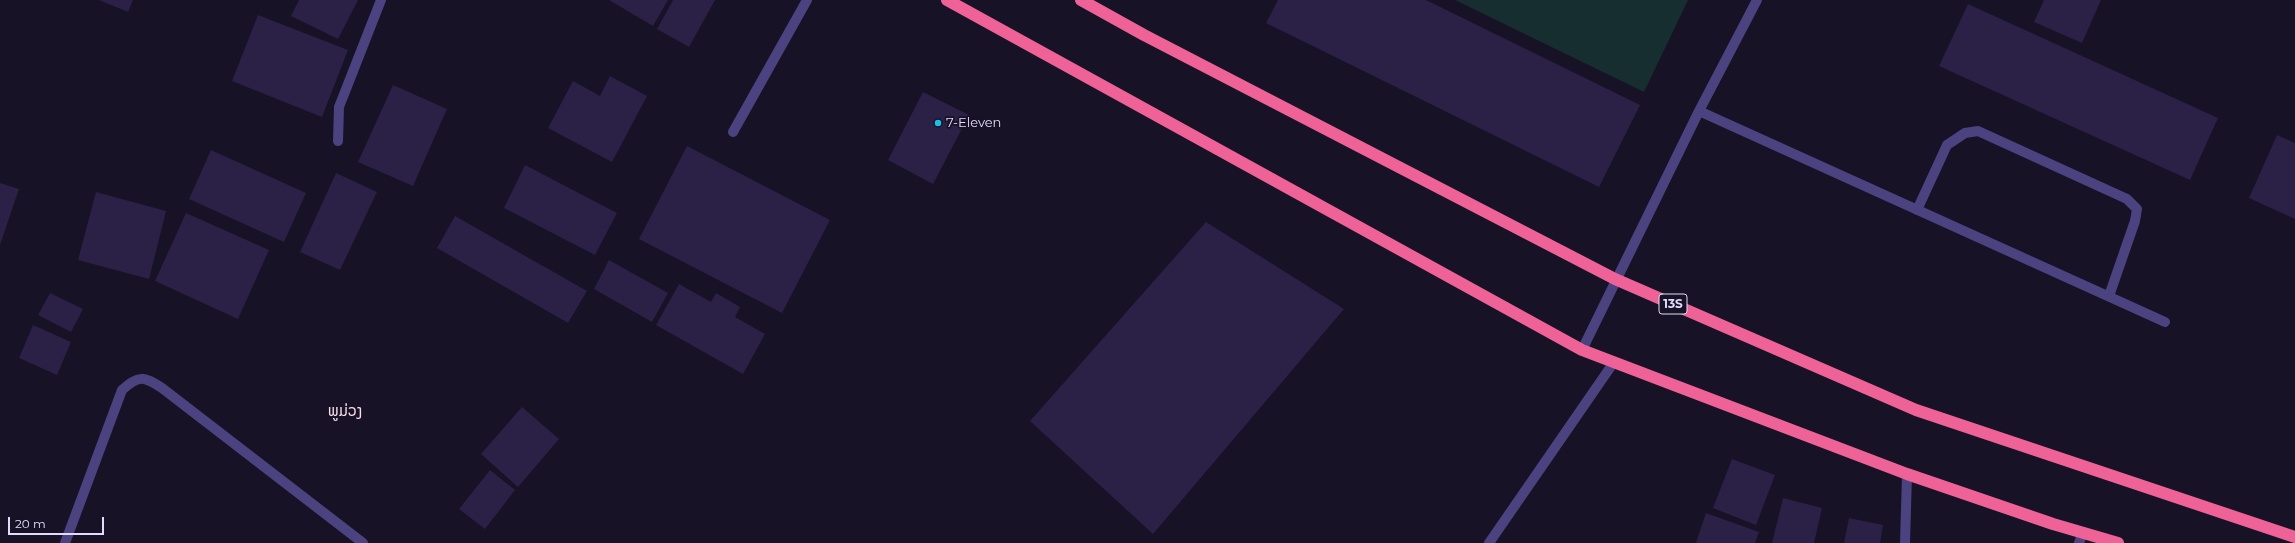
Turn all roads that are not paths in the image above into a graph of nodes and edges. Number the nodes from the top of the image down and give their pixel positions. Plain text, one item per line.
1 (381, 0) edge
2 (807, 0) edge
3 (947, 0) edge
4 (1081, 0) edge
5 (1757, 0) edge
6 (1699, 111) junction
7 (733, 132) dead end
8 (338, 141) dead end
9 (1917, 210) junction
10 (1615, 279) junction
11 (2109, 296) junction
12 (2165, 322) dead end
13 (1582, 350) junction
14 (1614, 362) junction
15 (1907, 474) junction
16 (2295, 537) edge
17 (2081, 538) edge
18 (65, 543) edge
19 (363, 543) edge
20 (1489, 543) edge
21 (1905, 543) edge
22 (2118, 543) edge

1 - 8 street
2 - 7 street
3 - 13 highway
4 - 10 highway, 13S
5 - 6 street
6 - 9 street
6 - 10 street
9 - 11 street
9 - 11 street
10 - 13 street
10 - 16 highway, 13S
11 - 12 street
13 - 14 highway
14 - 15 highway
14 - 20 street
15 - 17 highway
15 - 21 street
17 - 22 highway
18 - 19 street

